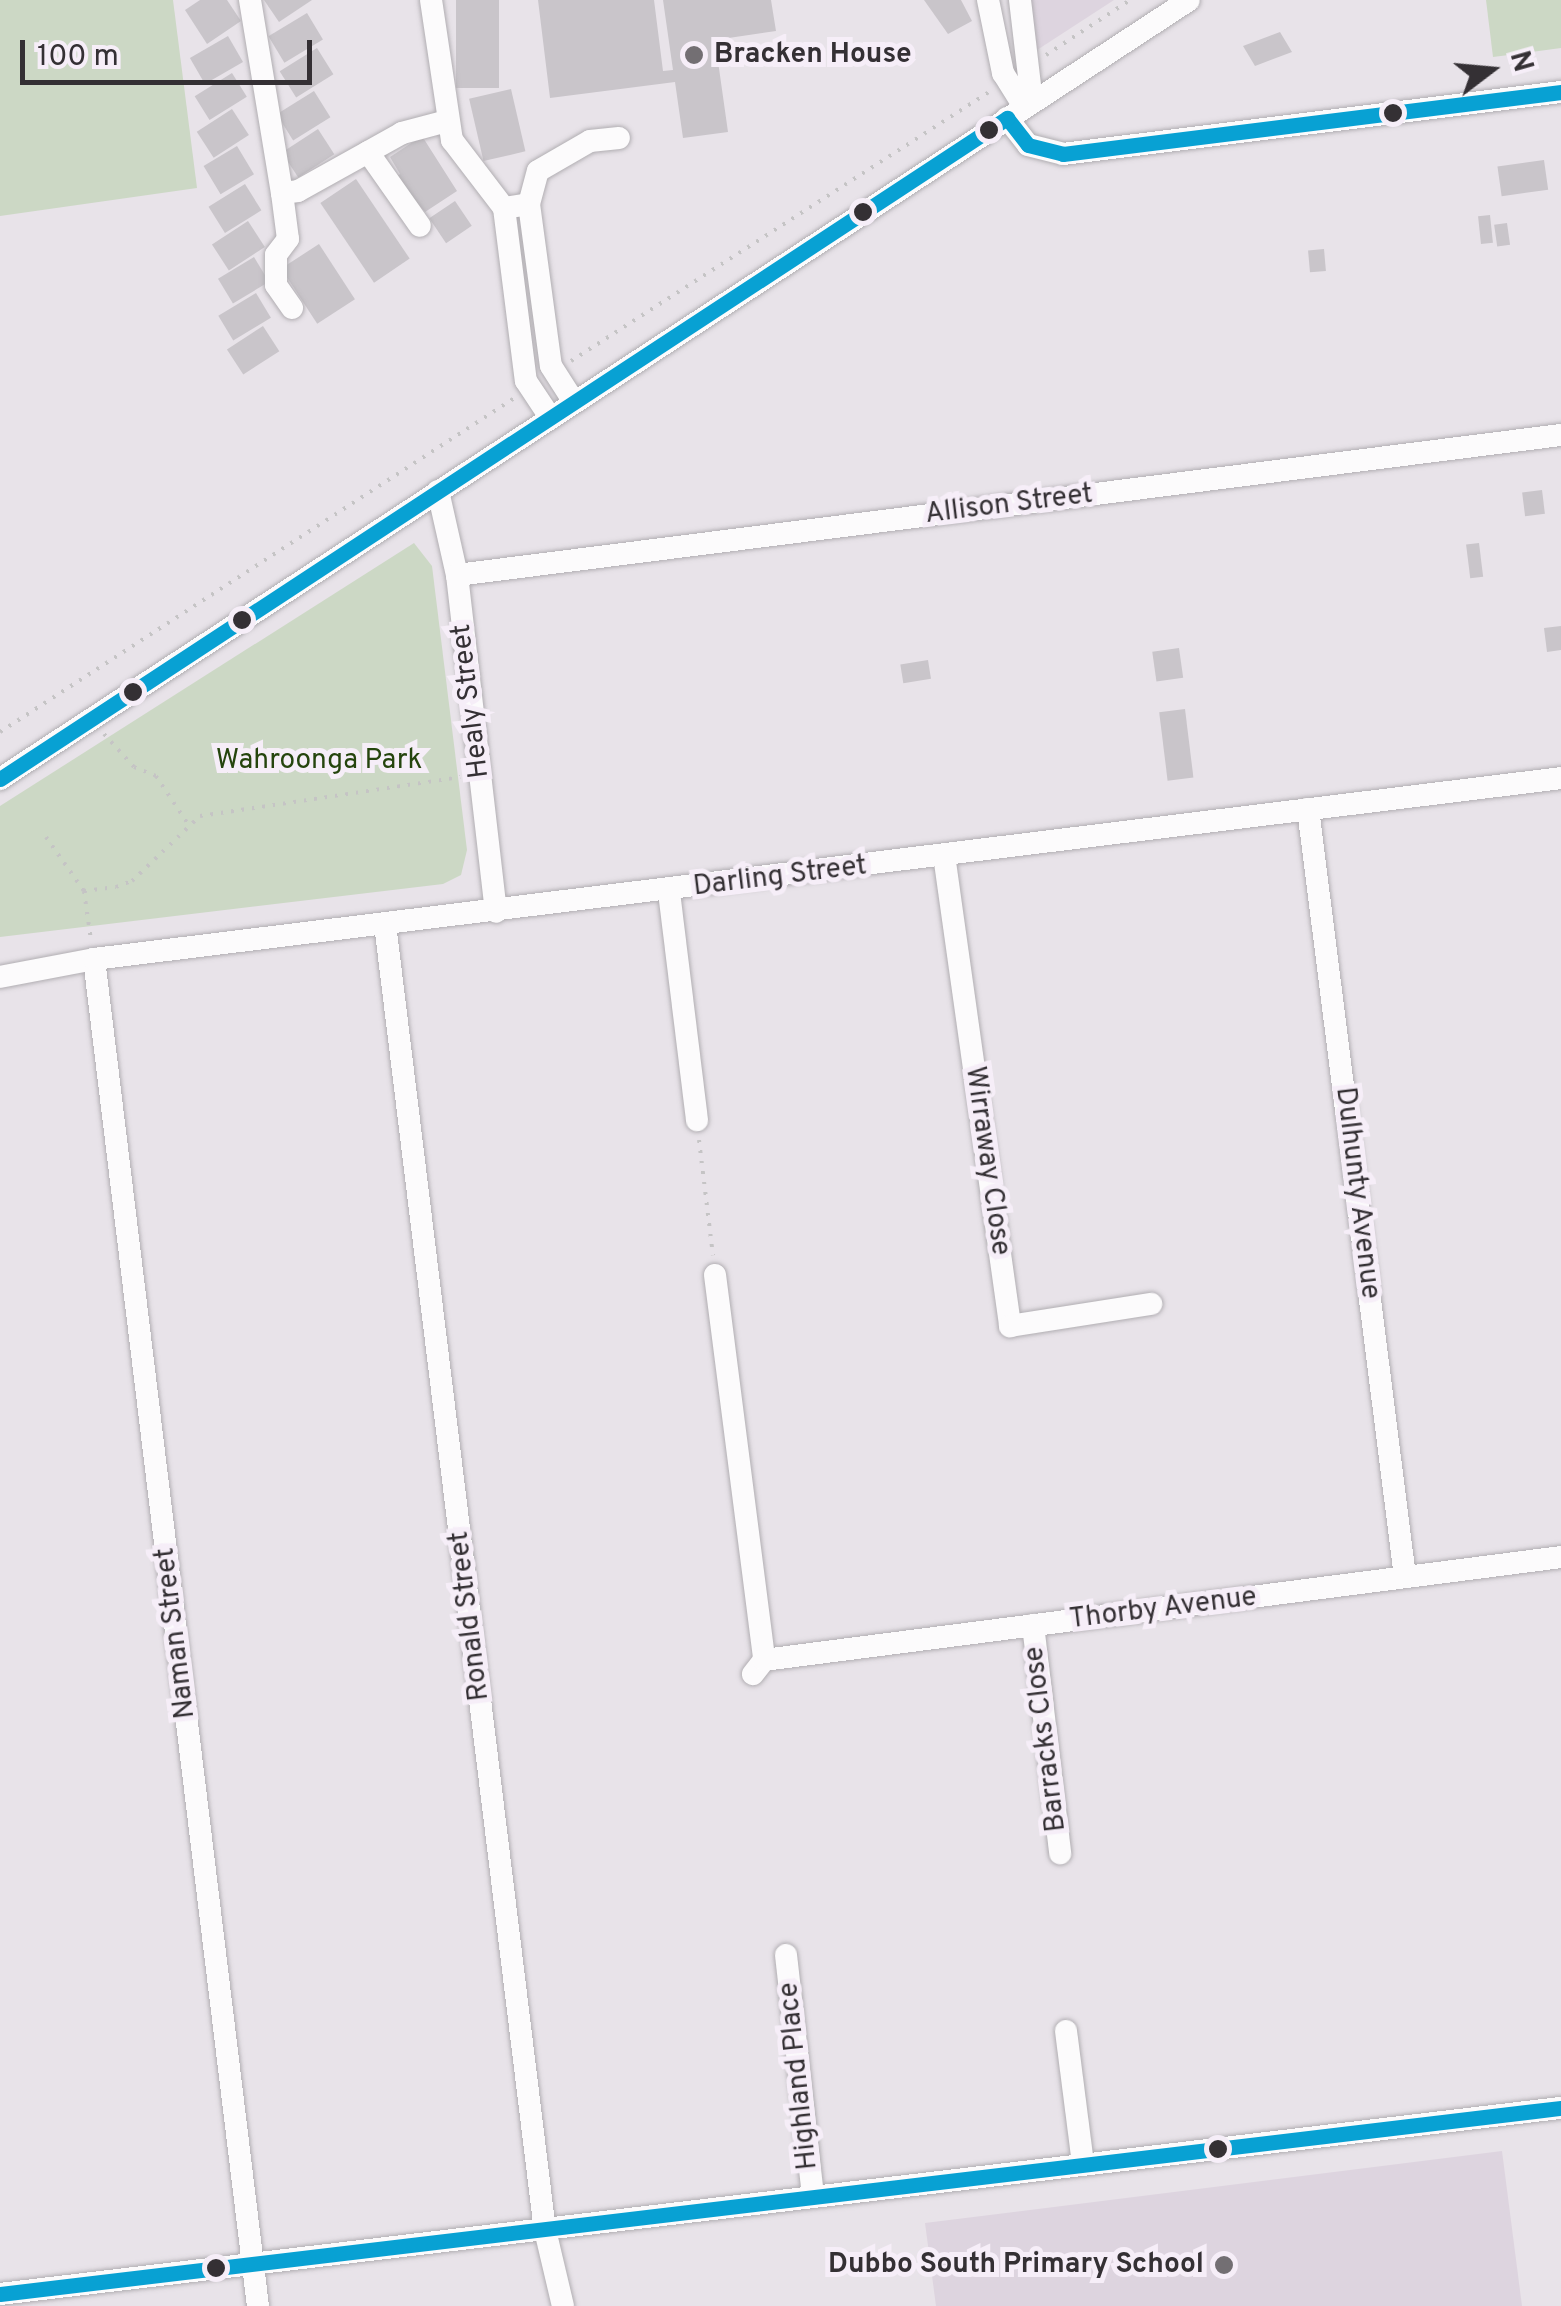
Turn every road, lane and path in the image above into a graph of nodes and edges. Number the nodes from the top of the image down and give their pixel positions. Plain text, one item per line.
1 (250, 0) edge
2 (431, 0) edge
3 (988, 0) edge
4 (1020, 0) edge
5 (1189, 0) edge
6 (1561, 92) edge
7 (1021, 109) junction
8 (447, 120) junction
9 (619, 138) dead end
10 (368, 152) junction
11 (282, 193) junction
12 (530, 204) junction
13 (504, 208) junction
14 (420, 226) dead end
15 (292, 308) dead end
16 (574, 402) junction
17 (550, 417) junction
18 (1561, 434) edge
19 (438, 492) junction
20 (457, 576) junction
21 (91, 719) junction
22 (480, 774) junction
23 (1561, 778) edge
24 (0, 779) edge
25 (1308, 809) junction
26 (190, 826) junction
27 (46, 836) dead end
28 (944, 856) junction
29 (84, 891) junction
30 (669, 892) junction
31 (496, 912) junction
32 (385, 924) junction
33 (94, 960) junction
34 (0, 976) edge
35 (697, 1120) joint
36 (715, 1275) joint
37 (1150, 1304) dead end
38 (1561, 1557) edge
39 (1405, 1577) junction
40 (1033, 1626) junction
41 (1060, 1853) dead end
42 (786, 1956) dead end
43 (1066, 2031) dead end
44 (1561, 2108) edge
45 (1083, 2164) junction
46 (813, 2196) junction
47 (545, 2230) junction
48 (253, 2265) junction
49 (0, 2294) edge
50 (258, 2306) edge
51 (563, 2306) edge

1 - 11 street
2 - 8 street
3 - 7 street
4 - 7 street
5 - 7 street
6 - 7 street
7 - 16 street
8 - 10 street
8 - 13 street
9 - 12 street
10 - 11 street
10 - 14 street
11 - 15 street
12 - 13 street
12 - 16 street
13 - 17 street
16 - 17 street
17 - 19 street
18 - 20 street, Allison Street
19 - 20 street, Healy Street
19 - 21 street
20 - 22 street, Healy Street
21 - 24 street
21 - 26 path
22 - 26 path
22 - 31 street, Healy Street
23 - 25 street, Darling Street
25 - 28 street, Darling Street
25 - 39 street, Dulhunty Avenue
26 - 29 path
27 - 29 path
28 - 30 street, Darling Street
28 - 37 street, Wirraway Close
29 - 33 path
30 - 31 street, Darling Street
30 - 35 street
31 - 32 street, Darling Street
32 - 33 street, Darling Street
32 - 47 street, Ronald Street
33 - 34 street, Darling Street
33 - 48 street, Naman Street
35 - 36 path
36 - 40 street, Thorby Avenue
38 - 39 street, Thorby Avenue
39 - 40 street, Thorby Avenue
40 - 41 street, Barracks Close
42 - 46 street, Highland Place
43 - 45 street
44 - 45 street
45 - 46 street
46 - 47 street
47 - 48 street
47 - 51 street, Ronald Street
48 - 49 street
48 - 50 street, Naman Street

